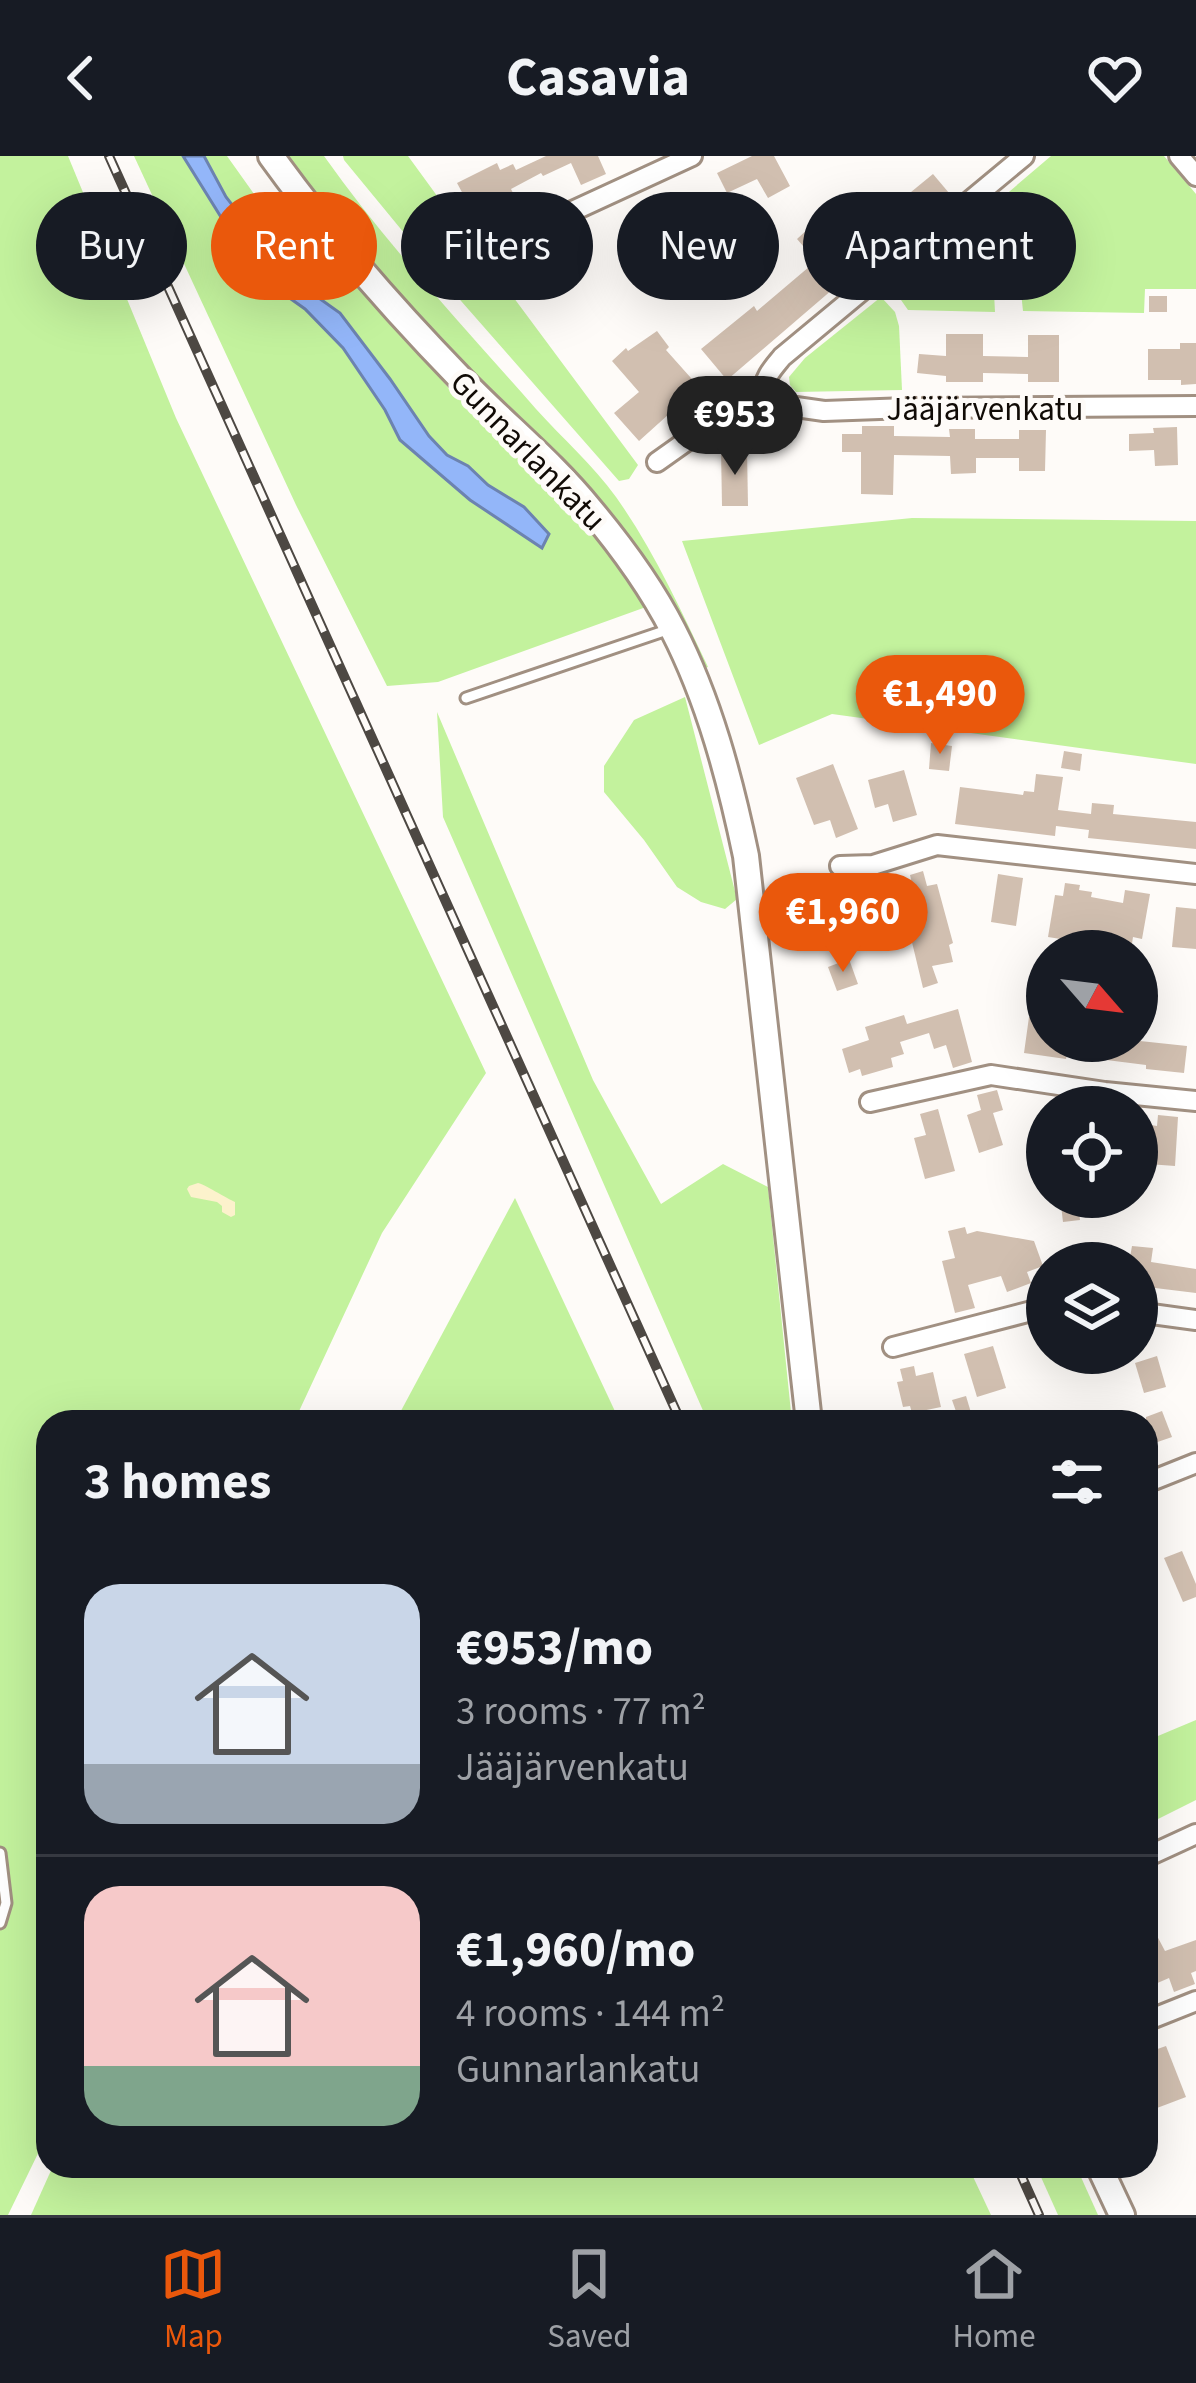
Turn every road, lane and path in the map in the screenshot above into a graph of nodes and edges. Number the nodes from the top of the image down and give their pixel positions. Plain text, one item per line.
1 (272, 156) edge
2 (692, 156) edge
3 (1024, 156) edge
4 (1179, 156) edge
5 (1196, 176) edge
6 (593, 202) edge
7 (764, 392) junction
8 (1196, 406) edge
9 (657, 462) dead end
10 (672, 629) junction
11 (466, 698) dead end
12 (840, 866) dead end
13 (1196, 874) edge
14 (1196, 1101) edge
15 (870, 1102) dead end
16 (1026, 1312) edge
17 (1158, 1314) edge
18 (1196, 1319) edge
19 (893, 1346) dead end
20 (807, 1410) edge
21 (1196, 1463) edge
22 (1158, 1478) edge
23 (1196, 1834) edge
24 (1158, 1851) edge
25 (0, 1853) edge
26 (0, 1923) edge
27 (1196, 2001) edge
28 (1158, 2015) edge
29 (1105, 2178) edge
30 (1122, 2215) edge

1 - 10 street, Gunnarlankatu
2 - 6 street
3 - 7 street
4 - 5 street
7 - 8 street, Jääjärvenkatu
7 - 9 street
10 - 11 lane
10 - 20 street, Gunnarlankatu
12 - 13 street
14 - 15 street
16 - 19 street
17 - 18 street
21 - 22 street
23 - 24 street
25 - 26 lane
27 - 28 street
29 - 30 street

